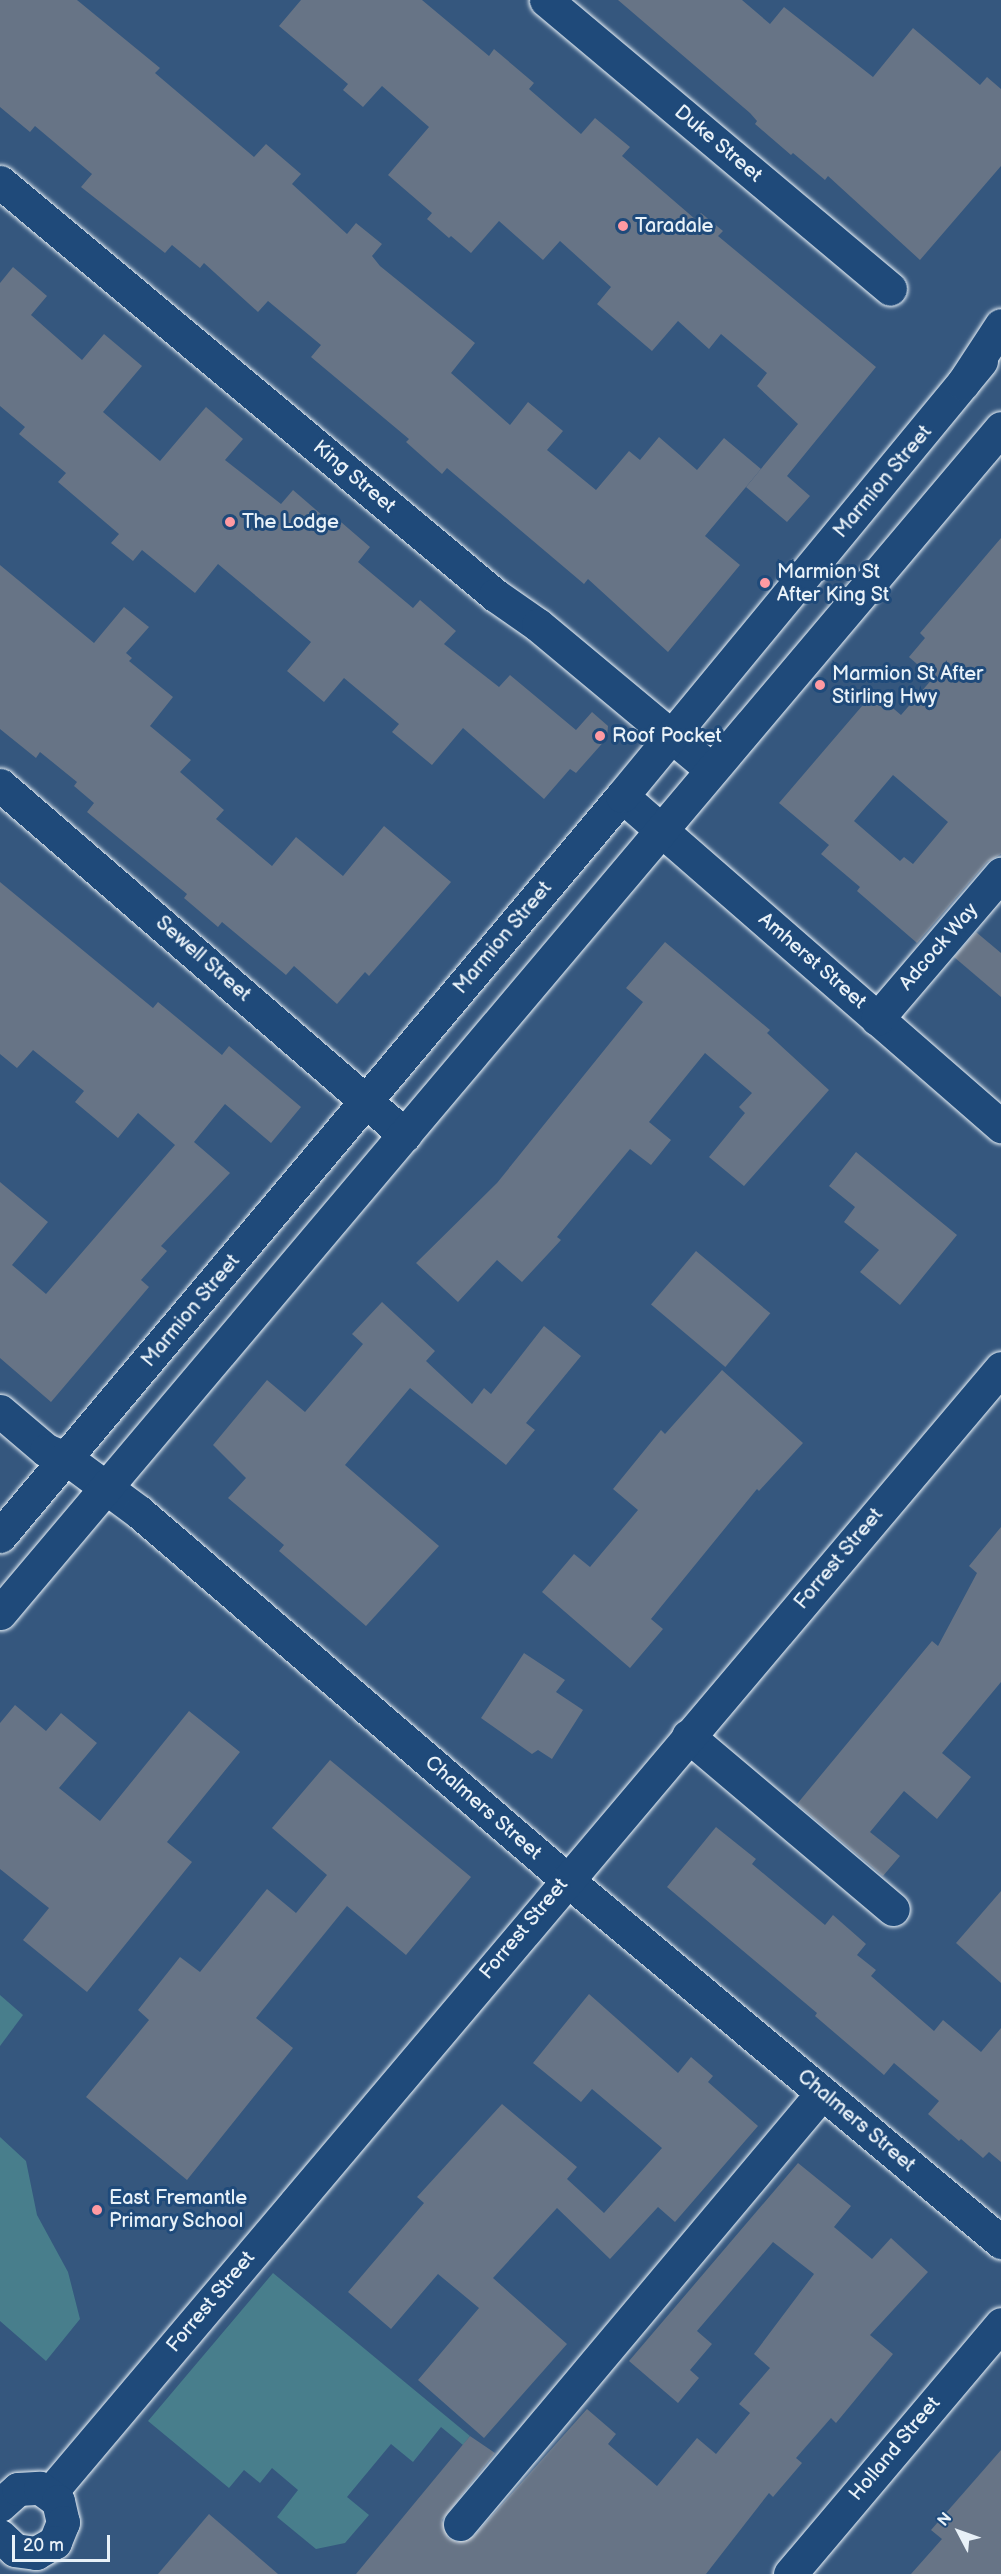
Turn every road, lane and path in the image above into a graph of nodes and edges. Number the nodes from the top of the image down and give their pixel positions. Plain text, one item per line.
1 (546, 0) edge
2 (0, 182) edge
3 (890, 289) dead end
4 (1001, 326) edge
5 (1001, 336) edge
6 (963, 382) junction
7 (1001, 428) edge
8 (672, 736) junction
9 (711, 769) junction
10 (0, 785) edge
11 (622, 796) junction
12 (661, 829) junction
13 (1001, 874) edge
14 (877, 1019) junction
15 (366, 1102) junction
16 (1001, 1125) edge
17 (405, 1135) junction
18 (1001, 1368) edge
19 (0, 1411) edge
20 (66, 1458) junction
21 (106, 1488) junction
22 (0, 1536) edge
23 (0, 1613) edge
24 (688, 1736) junction
25 (566, 1880) junction
26 (894, 1909) dead end
27 (822, 2093) junction
28 (1001, 2242) edge
29 (1001, 2324) edge
30 (50, 2493) junction
31 (0, 2505) edge
32 (460, 2524) dead end
33 (0, 2536) edge
34 (790, 2574) edge

1 - 3 main road, Duke Street
2 - 8 main road, King Street
4 - 6 main road
5 - 6 main road, Marmion Street
6 - 8 main road, Marmion Street
7 - 9 main road
8 - 9 main road, King Street
8 - 11 main road, Marmion Street
9 - 12 main road
10 - 15 main road, Sewell Street
11 - 12 main road, Amherst Street
11 - 15 main road, Marmion Street
12 - 14 main road, Amherst Street
12 - 17 main road
13 - 14 main road, Adcock Way
14 - 16 main road, Amherst Street
15 - 17 main road, Sewell Street
15 - 20 main road, Marmion Street
17 - 21 main road
18 - 24 main road, Forrest Street
19 - 20 main road, Chalmers Street
20 - 21 main road, Chalmers Street
20 - 22 main road, Marmion Street
21 - 23 main road
21 - 25 main road, Chalmers Street
24 - 25 main road, Forrest Street
24 - 26 main road
25 - 27 main road, Chalmers Street
25 - 30 main road, Forrest Street
27 - 28 main road, Chalmers Street
27 - 32 main road
29 - 34 main road, Holland Street
30 - 31 main road
30 - 33 main road

